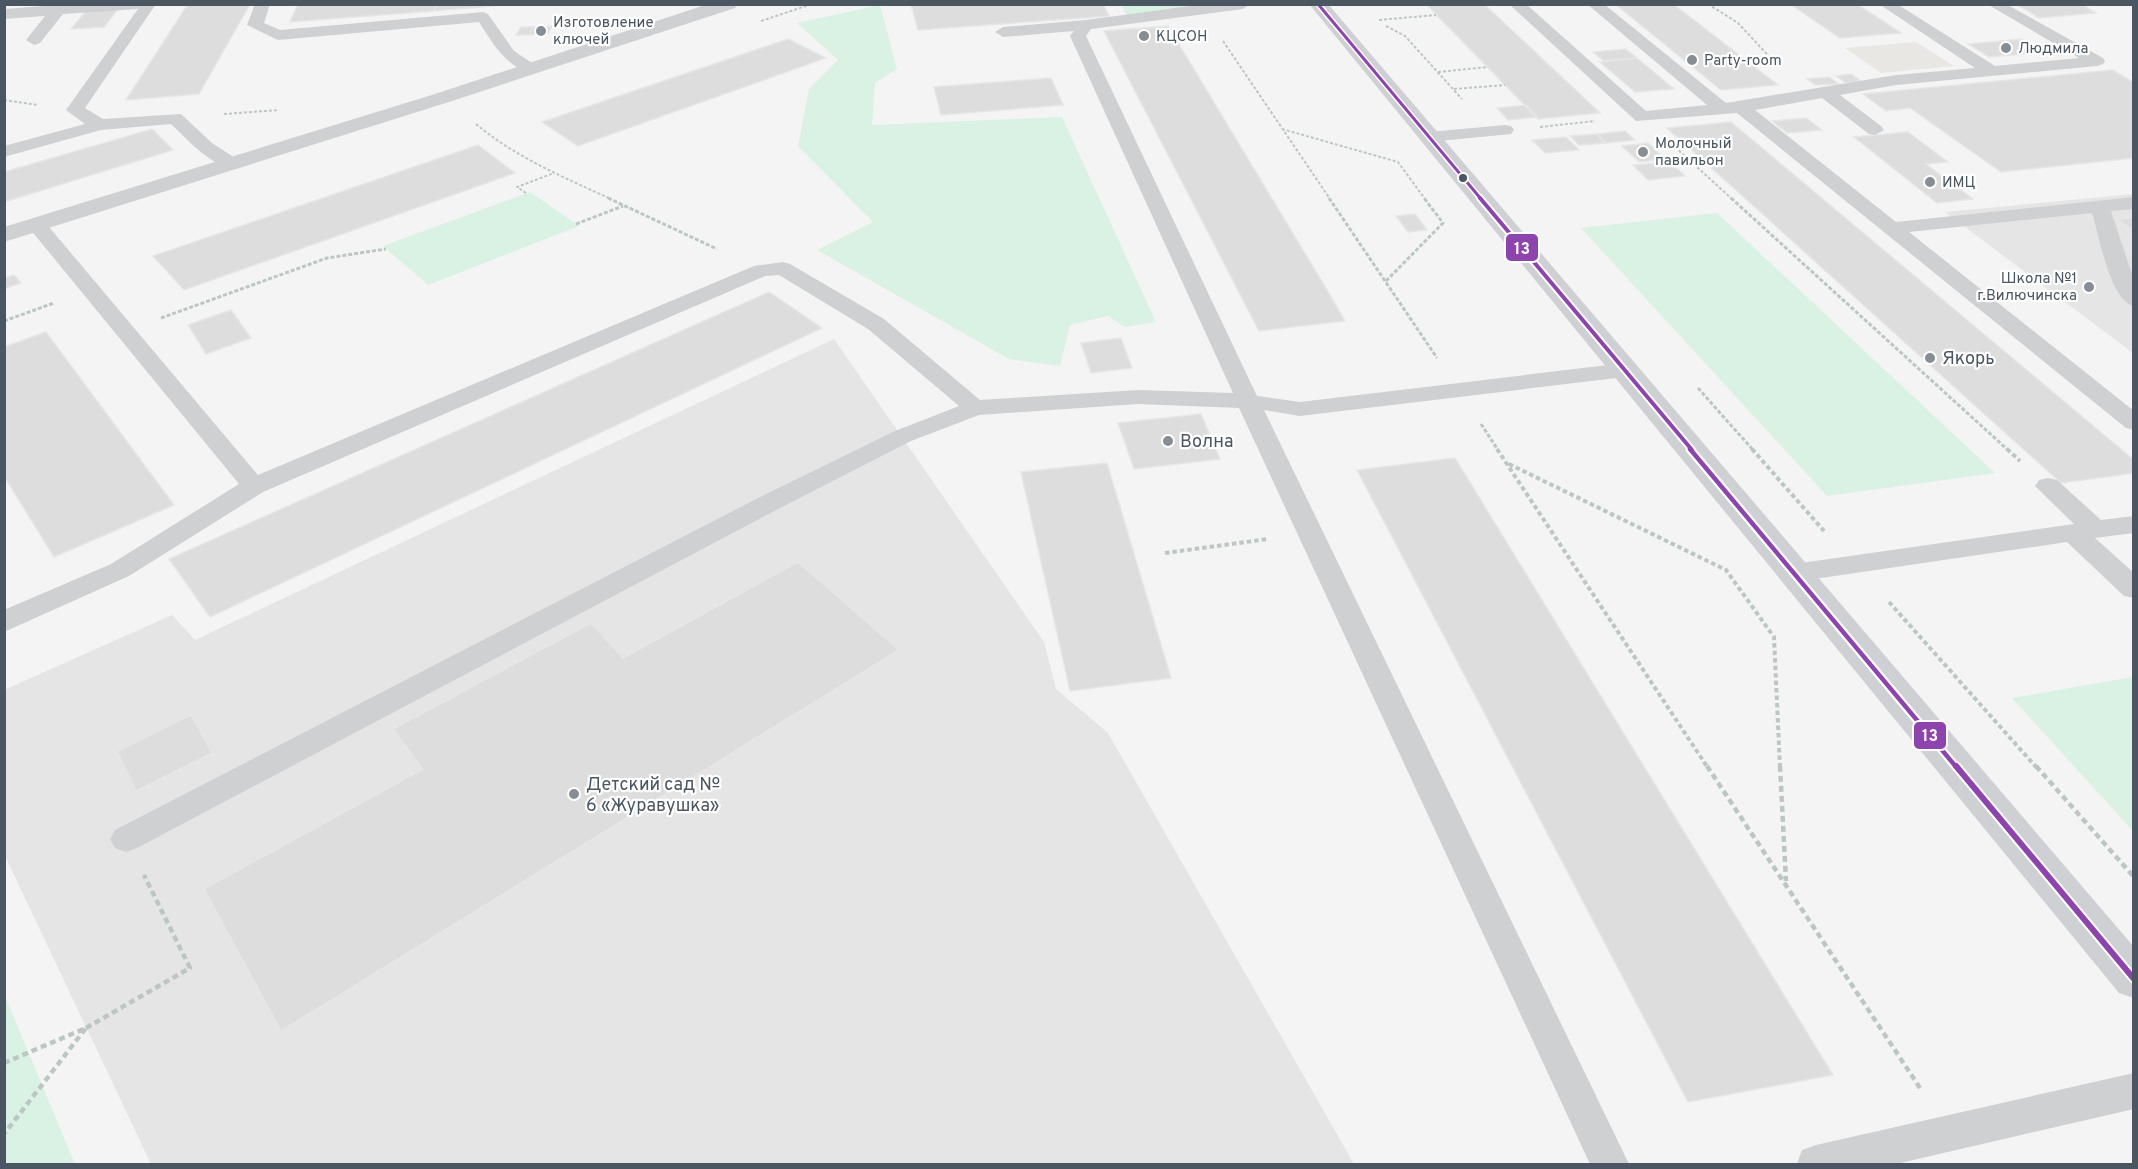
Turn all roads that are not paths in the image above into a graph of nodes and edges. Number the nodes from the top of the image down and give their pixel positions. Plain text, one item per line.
1 (138, 4) edge
2 (149, 4) edge
3 (263, 4) edge
4 (728, 4) edge
5 (1318, 4) edge
6 (1516, 4) edge
7 (1594, 4) edge
8 (1886, 4) edge
9 (1994, 4) edge
10 (1237, 5) edge
11 (58, 10) junction
12 (4, 14) edge
13 (1086, 25) junction
14 (1003, 32) dead end
15 (34, 39) dead end
16 (533, 69) junction
17 (1992, 71) junction
18 (1820, 93) junction
19 (1732, 109) junction
20 (100, 125) junction
21 (1497, 130) road end
22 (1875, 130) dead end
23 (1429, 137) junction
24 (4, 152) edge
25 (231, 164) junction
26 (2133, 203) edge
27 (2100, 206) junction
28 (37, 225) junction
29 (1892, 228) junction
30 (4, 235) edge
31 (2133, 300) edge
32 (1625, 370) junction
33 (1247, 399) junction
34 (975, 408) junction
35 (2133, 423) edge
36 (254, 486) junction
37 (2048, 486) road end
38 (2133, 524) edge
39 (2085, 531) junction
40 (1794, 573) junction
41 (2133, 589) edge
42 (4, 622) edge
43 (126, 839) road end
44 (2133, 979) edge
45 (2133, 1091) edge
46 (1610, 1164) edge
47 (1816, 1164) edge

1 - 11 lane
2 - 20 lane
3 - 16 lane
4 - 16 street
5 - 23 main road
6 - 19 lane
7 - 19 lane
8 - 17 lane
9 - 17 lane
10 - 13 lane
11 - 12 lane
11 - 15 lane
13 - 14 lane
13 - 33 lane
16 - 25 street
17 - 18 lane
18 - 19 lane
18 - 22 lane
19 - 29 lane
20 - 24 lane
20 - 25 lane
21 - 23 lane
23 - 32 main road
25 - 28 street
26 - 27 lane
27 - 29 lane
27 - 31 lane
28 - 30 street
28 - 36 lane
29 - 35 lane
32 - 33 lane
32 - 40 main road
33 - 34 lane
33 - 46 lane
34 - 36 lane
34 - 43 lane
36 - 42 lane
37 - 39 lane
38 - 39 lane
39 - 40 lane
39 - 41 lane
40 - 44 main road
45 - 47 lane

